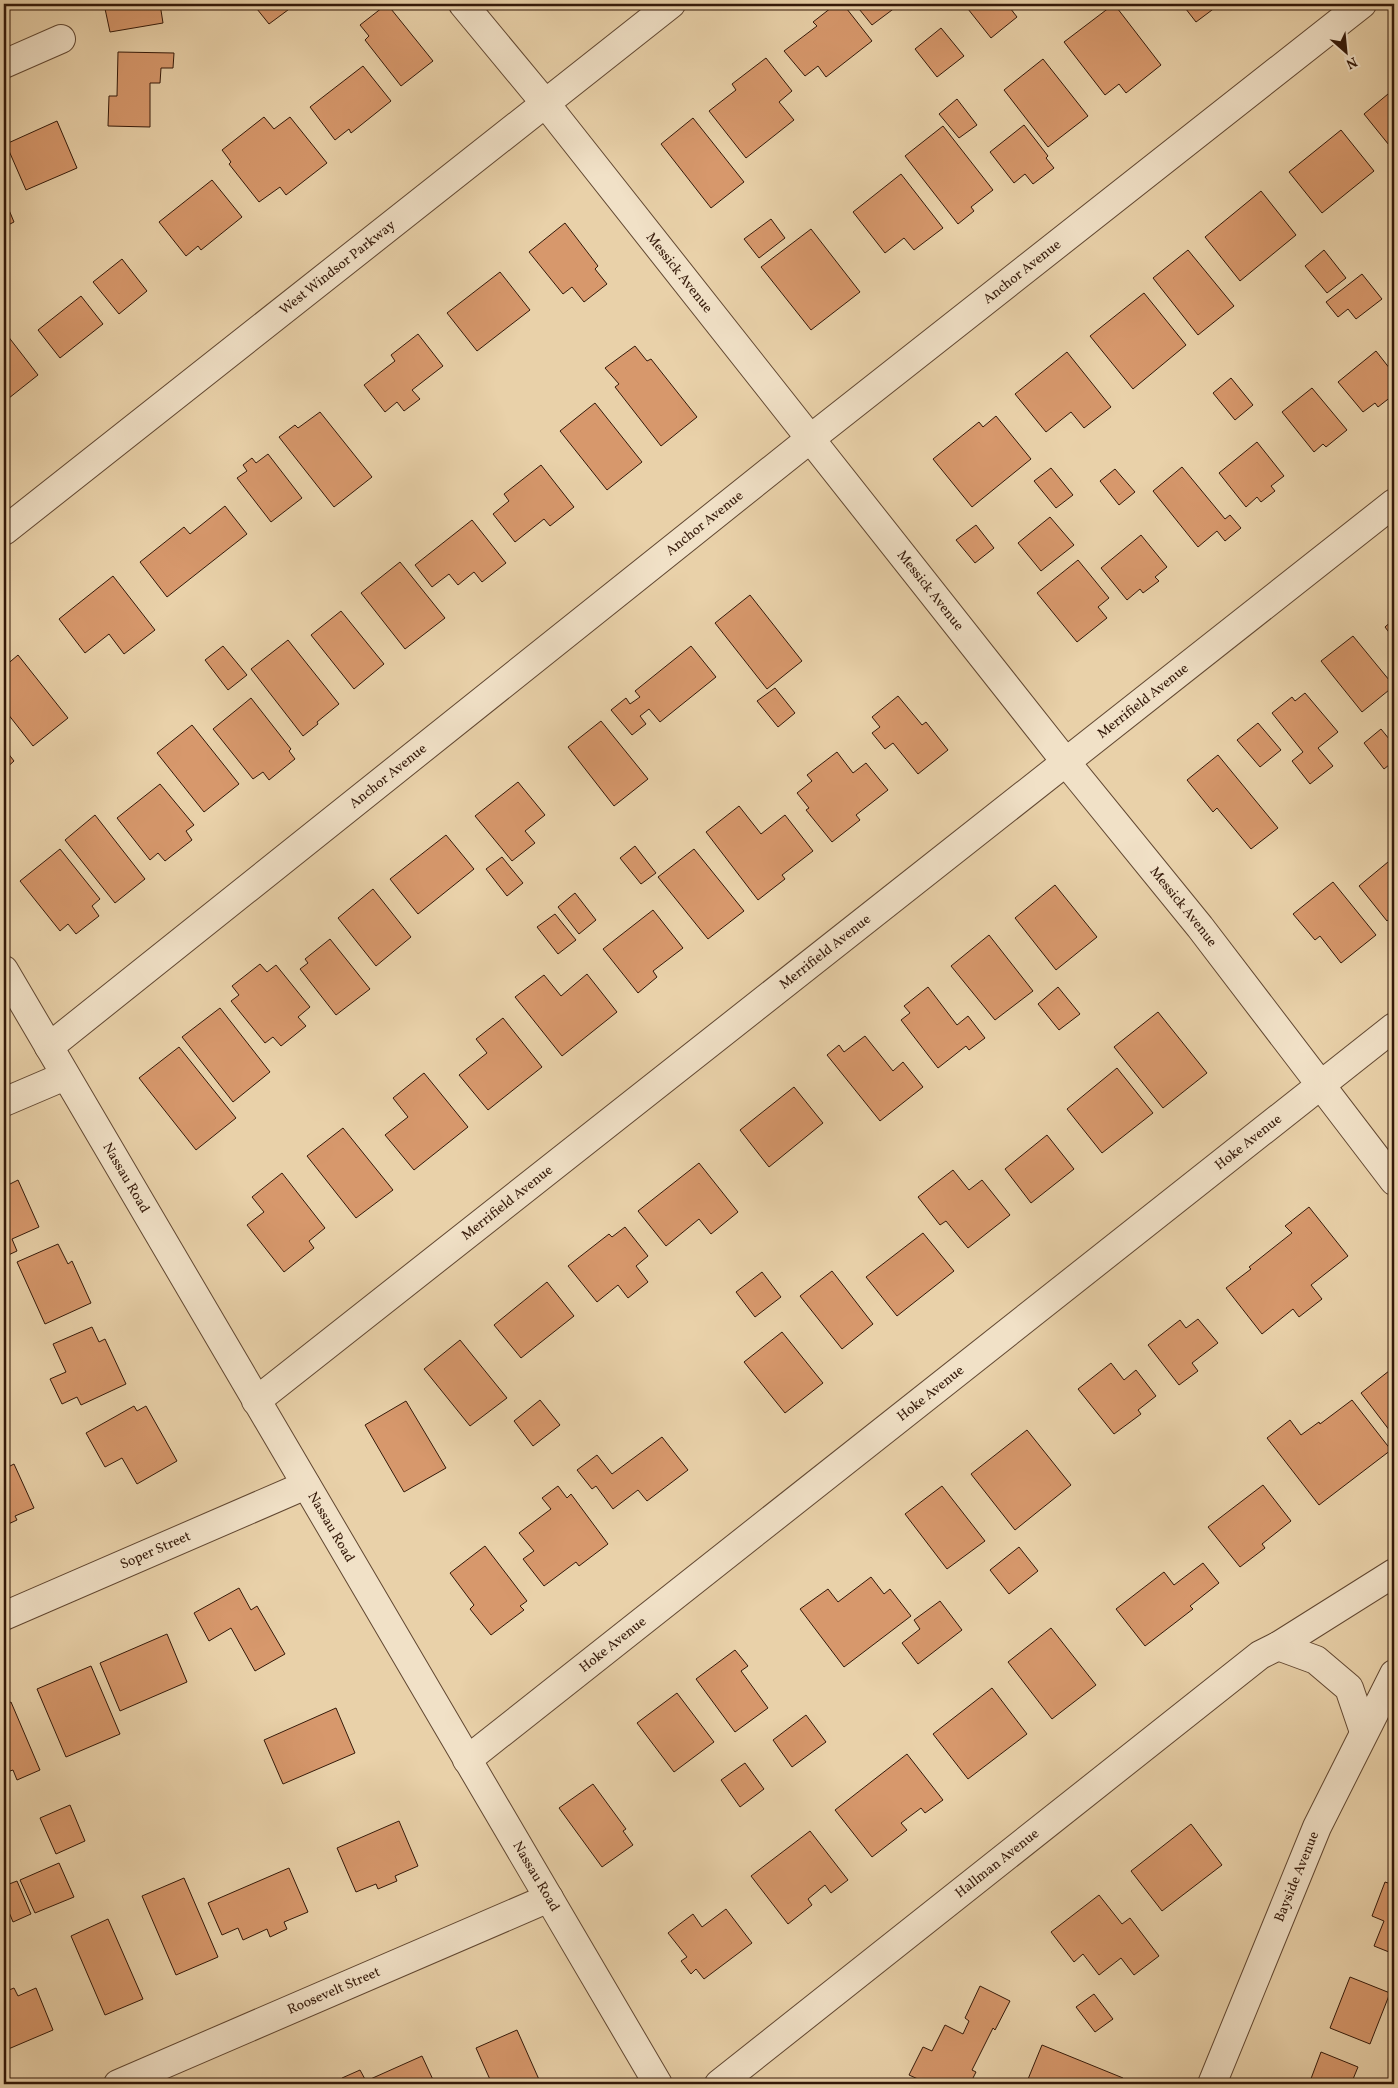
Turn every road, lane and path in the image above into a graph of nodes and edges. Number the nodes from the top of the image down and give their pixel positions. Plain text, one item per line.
1 (463, 4) edge
2 (672, 4) edge
3 (1362, 4) edge
4 (61, 39) dead end
5 (4, 64) edge
6 (545, 103) junction
7 (810, 439) junction
8 (1394, 503) edge
9 (4, 531) edge
10 (1065, 761) junction
11 (4, 970) edge
12 (1394, 1027) edge
13 (49, 1047) junction
14 (66, 1076) junction
15 (1320, 1085) junction
16 (4, 1102) edge
17 (1394, 1181) edge
18 (256, 1401) junction
19 (306, 1485) junction
20 (1394, 1572) edge
21 (4, 1616) edge
22 (1278, 1646) junction
23 (1394, 1674) edge
24 (1364, 1732) junction
25 (467, 1760) junction
26 (549, 1898) junction
27 (118, 2084) edge
28 (658, 2084) edge
29 (719, 2084) edge
30 (1212, 2084) edge

1 - 6 street, Messick Avenue
2 - 6 street, West Windsor Parkway
3 - 7 street, Anchor Avenue
4 - 5 street
6 - 7 street, Messick Avenue
6 - 9 street, West Windsor Parkway
7 - 10 street, Messick Avenue
7 - 13 street, Anchor Avenue
8 - 10 street, Merrifield Avenue
10 - 15 street, Messick Avenue
10 - 18 street, Merrifield Avenue
11 - 13 street, Nassau Road
12 - 15 street, Hoke Avenue
13 - 14 street, Nassau Road
14 - 16 street
14 - 18 street, Nassau Road
15 - 17 street, Messick Avenue
15 - 25 street, Hoke Avenue
18 - 19 street, Nassau Road
19 - 21 street, Soper Street
19 - 25 street, Nassau Road
20 - 22 street, Hallman Avenue
22 - 24 street
22 - 29 street, Hallman Avenue
23 - 24 street, Bayside Avenue
24 - 30 street, Bayside Avenue
25 - 26 street, Nassau Road
26 - 27 street, Roosevelt Street
26 - 28 street, Nassau Road

